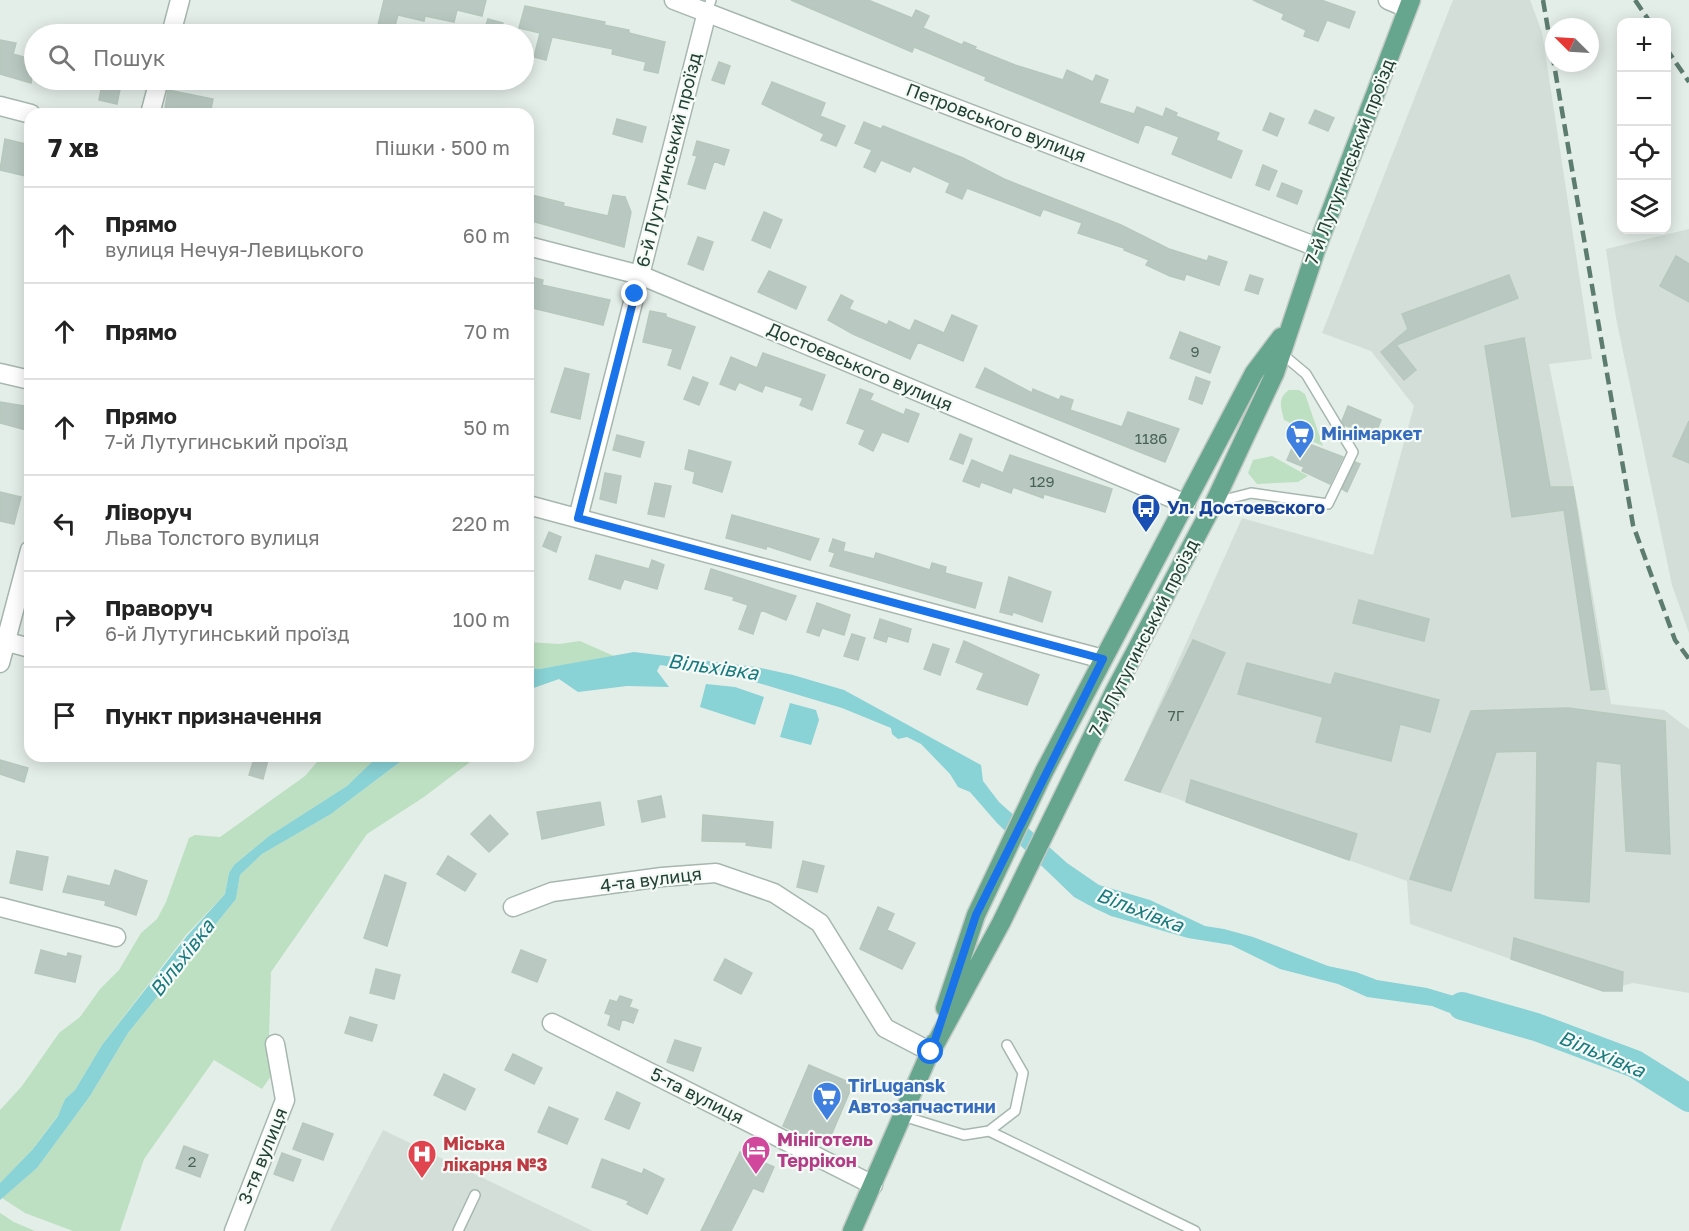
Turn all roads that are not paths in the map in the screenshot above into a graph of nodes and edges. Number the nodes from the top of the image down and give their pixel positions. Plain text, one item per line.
1 (180, 0) edge
2 (674, 0) edge
3 (1388, 0) edge
4 (1409, 4) edge
5 (709, 6) edge
6 (174, 24) edge
7 (156, 90) edge
8 (0, 106) edge
9 (152, 108) edge
10 (24, 112) edge
11 (1317, 247) junction
12 (534, 248) edge
13 (640, 275) junction
14 (1290, 324) junction
15 (1281, 354) junction
16 (0, 373) edge
17 (24, 379) edge
18 (1214, 502) junction
19 (1186, 504) junction
20 (534, 507) edge
21 (578, 518) junction
22 (24, 570) edge
23 (3, 641) edge
24 (24, 646) edge
25 (1103, 659) junction
26 (0, 663) edge
27 (0, 907) edge
28 (513, 907) dead end
29 (116, 937) dead end
30 (552, 1023) dead end
31 (275, 1044) dead end
32 (1007, 1045) dead end
33 (931, 1052) junction
34 (903, 1116) junction
35 (989, 1131) junction
36 (873, 1185) junction
37 (475, 1195) dead end
38 (234, 1231) edge
39 (458, 1231) edge
40 (852, 1231) edge
41 (1195, 1231) edge

1 - 6 street
2 - 5 street, Петровського вулиця
3 - 4 street
4 - 11 main road, 7-й Лутугинський проїзд
5 - 11 street, Петровського вулиця
5 - 13 street, 6-й Лутугинський проїзд
7 - 9 street
8 - 10 street
11 - 14 main road, 7-й Лутугинський проїзд
12 - 13 street, Достоєвського вулиця
13 - 19 street, Достоєвського вулиця
13 - 21 street, 6-й Лутугинський проїзд
14 - 15 main road, 7-й Лутугинський проїзд
14 - 19 main road, 7-й Лутугинський проїзд
15 - 18 main road, 7-й Лутугинський проїзд
15 - 18 lane
16 - 17 street
18 - 33 main road, 7-й Лутугинський проїзд
19 - 25 main road, 7-й Лутугинський проїзд
20 - 21 street
21 - 25 street
22 - 23 street
23 - 24 street
23 - 26 street
25 - 33 main road, 7-й Лутугинський проїзд
27 - 29 street
28 - 33 street, 4-та вулиця
30 - 36 street, 5-та вулиця
31 - 38 street, 3-тя вулиця
32 - 35 lane
33 - 34 main road
34 - 35 lane
34 - 36 main road
35 - 41 lane
36 - 40 main road
37 - 39 lane

